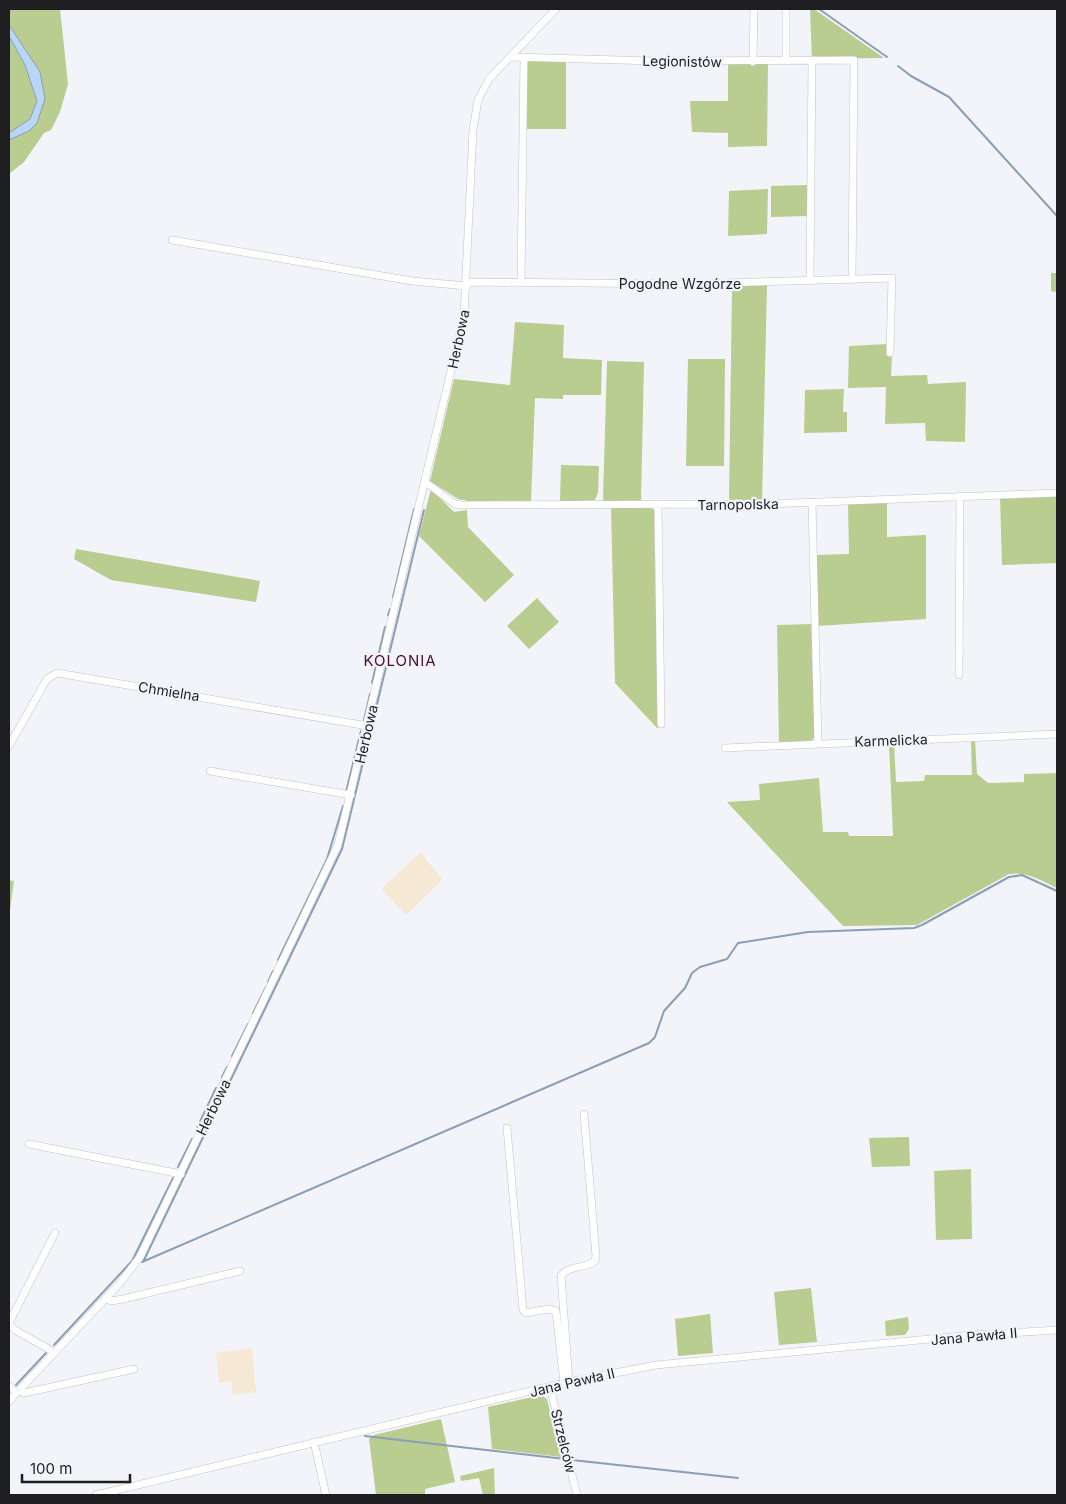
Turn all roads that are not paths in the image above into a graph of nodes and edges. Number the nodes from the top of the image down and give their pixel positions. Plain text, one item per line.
1 (556, 9) edge
2 (754, 9) edge
3 (786, 9) edge
4 (510, 57) junction
5 (524, 57) junction
6 (786, 61) junction
7 (812, 61) junction
8 (753, 62) junction
9 (172, 240) dead end
10 (852, 280) junction
11 (810, 281) junction
12 (521, 282) junction
13 (468, 284) junction
14 (890, 353) dead end
15 (425, 482) junction
16 (1057, 493) edge
17 (960, 496) junction
18 (812, 502) junction
19 (658, 504) junction
20 (959, 675) dead end
21 (662, 724) dead end
22 (368, 726) junction
23 (1057, 734) edge
24 (818, 743) junction
25 (9, 746) edge
26 (725, 748) dead end
27 (210, 771) dead end
28 (351, 795) junction
29 (584, 1114) dead end
30 (507, 1128) dead end
31 (29, 1144) dead end
32 (181, 1174) junction
33 (55, 1233) dead end
34 (240, 1271) dead end
35 (105, 1299) junction
36 (1057, 1330) edge
37 (54, 1352) junction
38 (134, 1369) dead end
39 (567, 1382) junction
40 (9, 1386) edge
41 (550, 1387) junction
42 (18, 1391) junction
43 (9, 1401) edge
44 (314, 1442) junction
45 (96, 1495) edge
46 (326, 1495) edge
47 (577, 1495) edge

1 - 4 street, Herbowa
2 - 8 street
3 - 6 street
4 - 5 street, Legionistów
4 - 13 street, Herbowa
5 - 8 street, Legionistów
5 - 12 street
6 - 7 street, Legionistów
6 - 8 street, Legionistów
7 - 10 street, Legionistów
7 - 11 street
9 - 13 street, Pogodne Wzgórze
10 - 11 street, Pogodne Wzgórze
10 - 14 street, Pogodne Wzgórze
11 - 12 street, Pogodne Wzgórze
12 - 13 street, Pogodne Wzgórze
13 - 15 street, Herbowa
15 - 19 street, Tarnopolska
15 - 22 street, Herbowa
16 - 17 street, Tarnopolska
17 - 18 street, Tarnopolska
17 - 20 street
18 - 19 street, Tarnopolska
18 - 24 street
19 - 21 street
22 - 25 street, Chmielna
22 - 28 street, Herbowa
23 - 24 street, Karmelicka
24 - 26 street, Karmelicka
27 - 28 street
28 - 32 street, Herbowa
29 - 39 street
30 - 39 street
31 - 32 street
32 - 35 street, Herbowa
33 - 37 street
34 - 35 street
35 - 37 street, Herbowa
36 - 39 street, Jana Pawła II
37 - 42 street, Herbowa
38 - 42 street
39 - 41 street, Jana Pawła II
40 - 42 street
41 - 44 street, Jana Pawła II
41 - 47 street, Strzelców
42 - 43 street, Herbowa
44 - 45 street, Jana Pawła II
44 - 46 street

